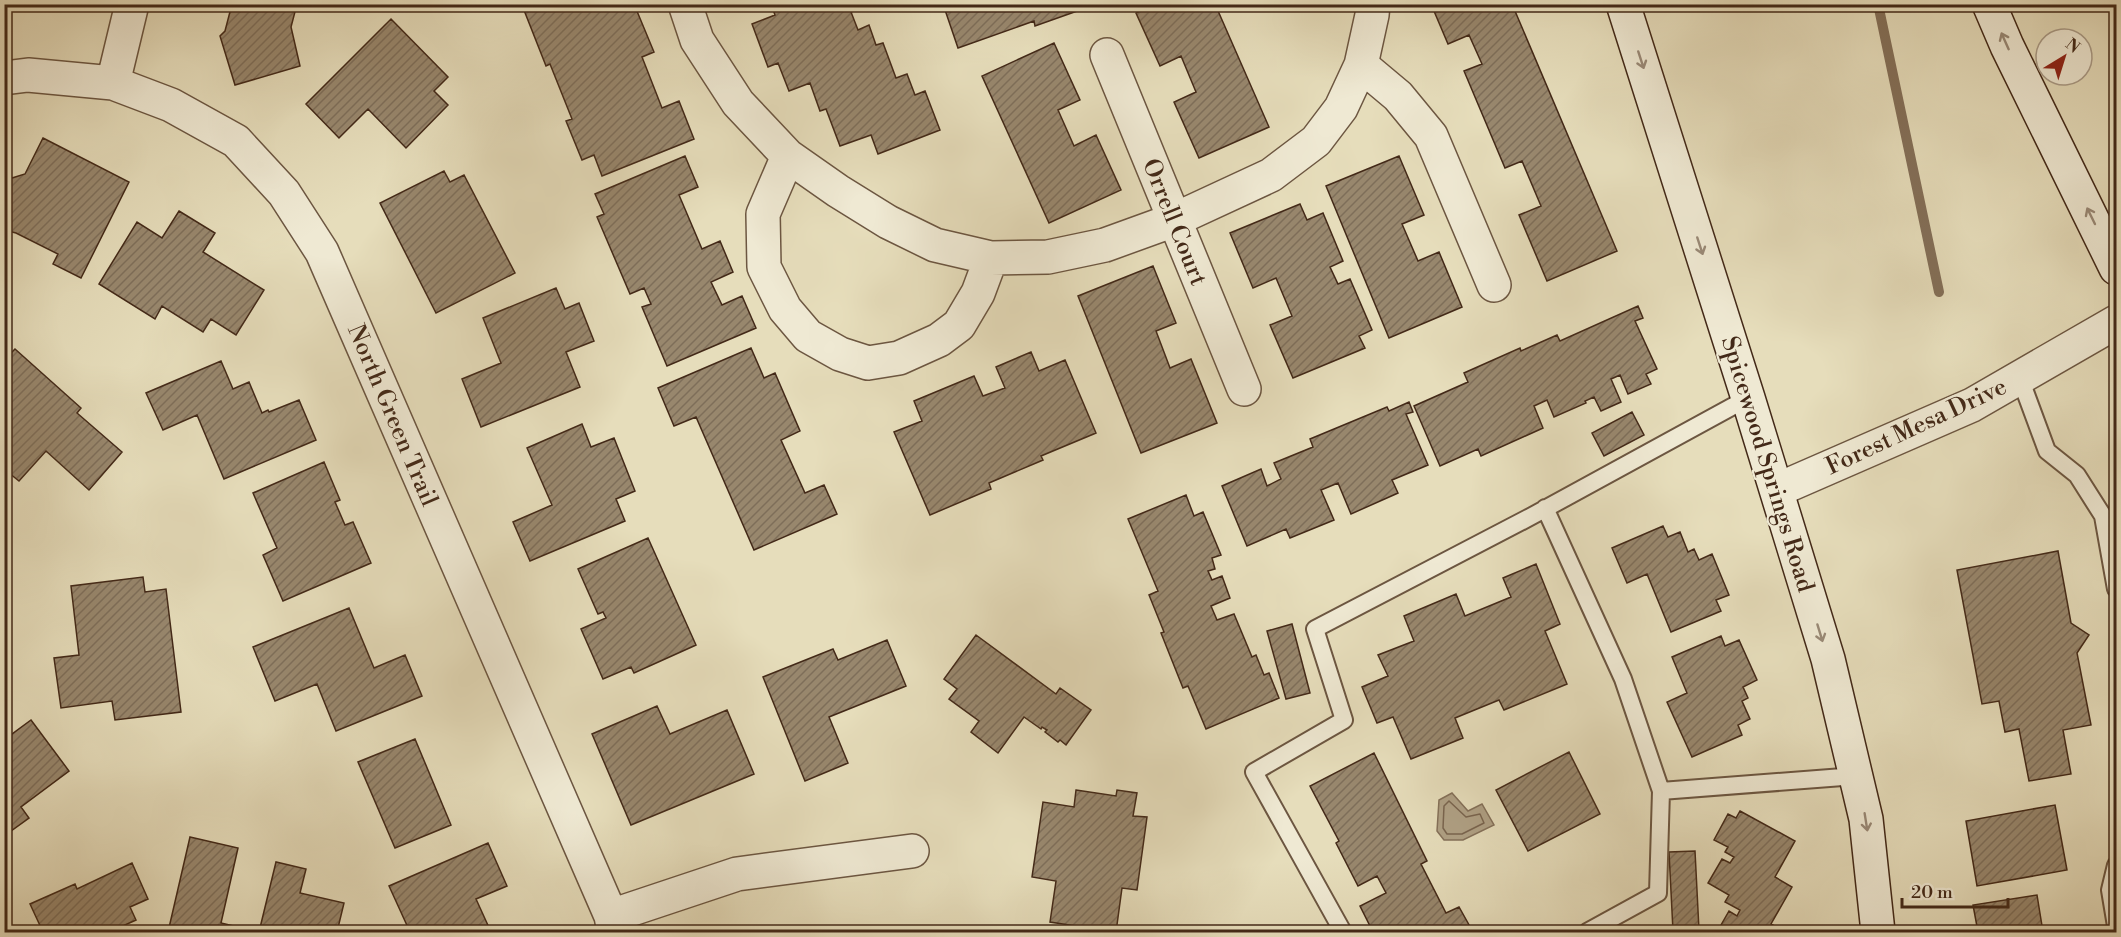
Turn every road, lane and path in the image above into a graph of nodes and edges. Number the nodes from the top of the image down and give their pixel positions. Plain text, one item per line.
1 (132, 4) edge
2 (685, 4) edge
3 (1372, 4) edge
4 (1623, 4) edge
5 (1989, 4) edge
6 (1107, 55) dead end
7 (1361, 65) junction
8 (4, 78) edge
9 (113, 83) junction
10 (788, 156) junction
11 (1174, 220) junction
12 (991, 258) junction
13 (2116, 268) edge
14 (1494, 285) dead end
15 (2116, 322) edge
16 (2020, 378) junction
17 (1244, 389) dead end
18 (1748, 398) junction
19 (1777, 490) junction
20 (1545, 508) junction
21 (2116, 589) edge
22 (1856, 776) junction
23 (1661, 791) junction
24 (912, 851) dead end
25 (2116, 865) edge
26 (613, 924) edge
27 (2116, 926) edge
28 (1343, 933) edge
29 (1587, 933) edge
30 (1878, 933) edge

1 - 9 street
2 - 10 street
3 - 7 street
4 -> 18 street, Spicewood Springs Road
13 -> 5 street
6 - 11 street, Orrell Court
7 - 11 street
7 - 14 street
8 - 9 street, North Green Trail
9 - 26 street, North Green Trail
10 - 12 street
10 - 12 street
11 - 12 street
11 - 17 street, Orrell Court
15 - 16 street, Forest Mesa Drive
16 - 19 street, Forest Mesa Drive
16 - 21 lane
18 - 19 street, Spicewood Springs Road
18 - 20 lane
19 -> 22 street, Spicewood Springs Road
20 - 23 lane
20 - 28 lane
22 - 23 lane
22 -> 30 street, Spicewood Springs Road
23 - 29 lane
24 - 26 street
25 - 27 lane

